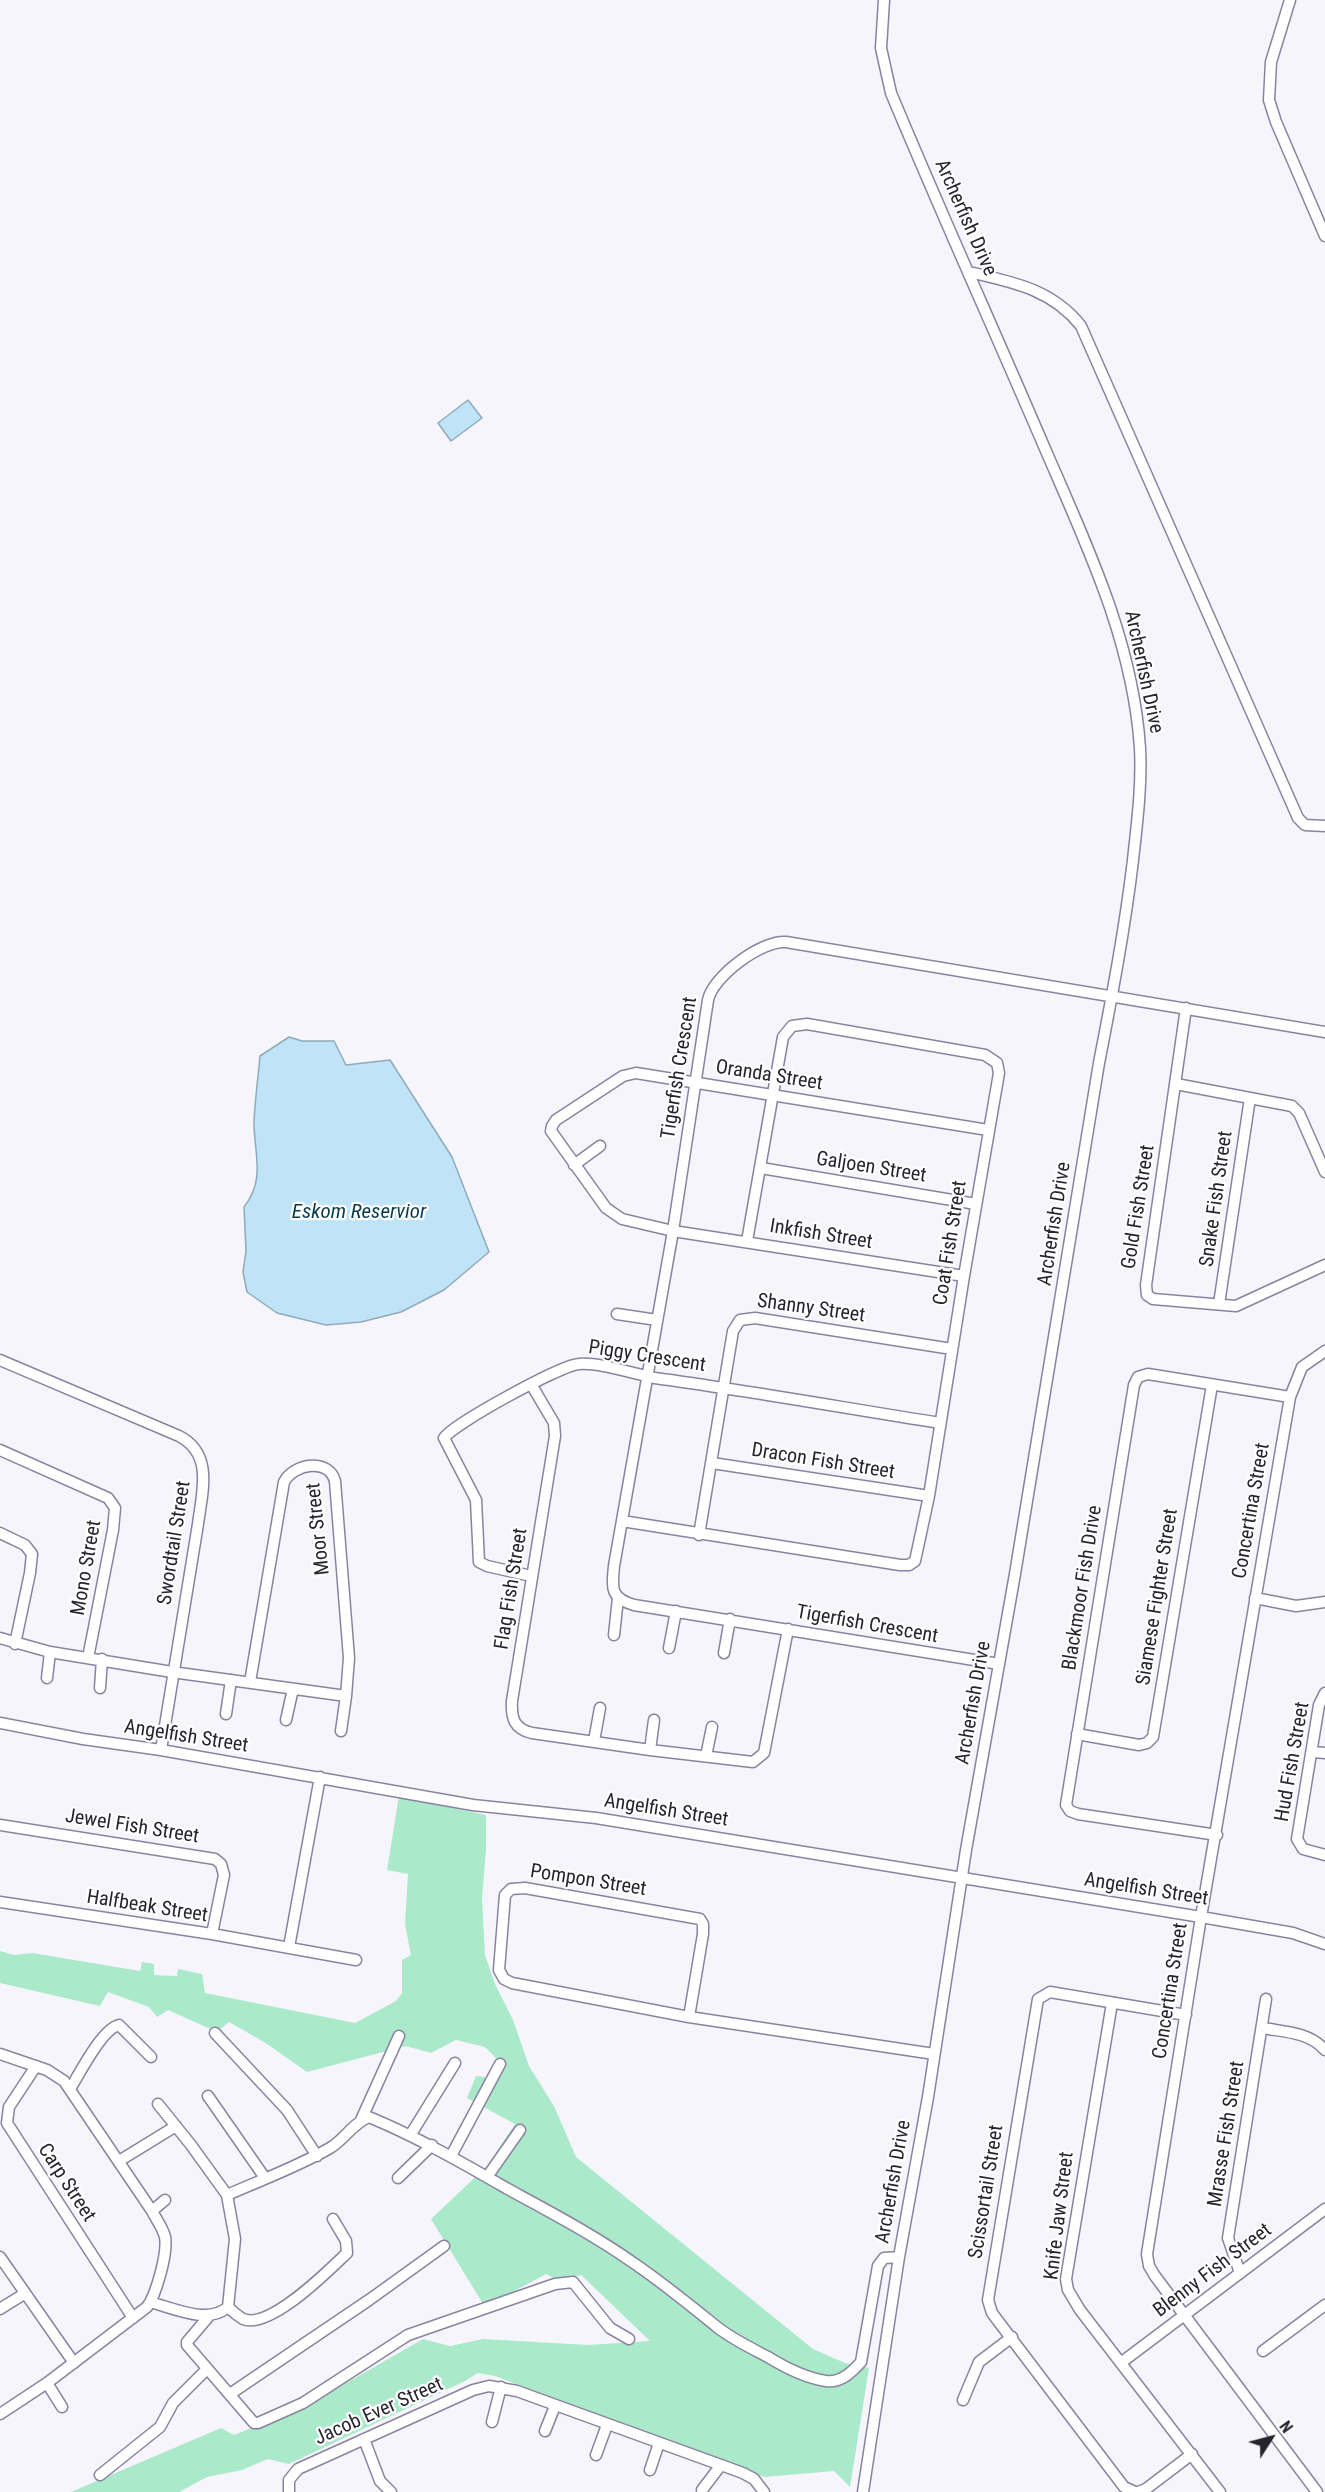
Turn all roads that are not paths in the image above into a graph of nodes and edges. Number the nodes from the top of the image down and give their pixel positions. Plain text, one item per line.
1 (884, 0) edge
2 (1290, 0) edge
3 (1325, 236) edge
4 (969, 272) junction
5 (1325, 826) edge
6 (1113, 995) junction
7 (1186, 1008) junction
8 (1325, 1032) edge
9 (695, 1083) junction
10 (1176, 1084) junction
11 (773, 1095) junction
12 (1250, 1098) junction
13 (988, 1130) junction
14 (600, 1146) dead end
15 (574, 1165) junction
16 (761, 1168) junction
17 (1325, 1172) edge
18 (976, 1204) junction
19 (673, 1231) junction
20 (747, 1241) junction
21 (1325, 1265) edge
22 (964, 1276) junction
23 (1219, 1305) junction
24 (617, 1314) dead end
25 (657, 1320) junction
26 (952, 1349) junction
27 (1325, 1351) edge
28 (0, 1359) edge
29 (647, 1376) junction
30 (531, 1384) junction
31 (1212, 1384) junction
32 (725, 1388) junction
33 (1290, 1397) junction
34 (940, 1424) junction
35 (0, 1450) edge
36 (712, 1463) junction
37 (929, 1496) junction
38 (622, 1521) junction
39 (0, 1533) edge
40 (699, 1535) junction
41 (531, 1576) junction
42 (618, 1598) junction
43 (1255, 1598) junction
44 (1325, 1602) edge
45 (676, 1611) junction
46 (730, 1619) junction
47 (788, 1629) junction
48 (614, 1635) dead end
49 (0, 1638) edge
50 (15, 1644) junction
51 (669, 1647) dead end
52 (50, 1652) junction
53 (724, 1653) dead end
54 (88, 1658) junction
55 (102, 1659) junction
56 (999, 1664) junction
57 (172, 1672) junction
58 (46, 1678) dead end
59 (231, 1680) junction
60 (250, 1682) junction
61 (100, 1688) dead end
62 (293, 1689) junction
63 (1325, 1693) edge
64 (346, 1696) junction
65 (600, 1708) dead end
66 (226, 1714) dead end
67 (286, 1720) dead end
68 (654, 1720) dead end
69 (0, 1723) edge
70 (712, 1727) dead end
71 (341, 1731) dead end
72 (1077, 1734) junction
73 (594, 1741) junction
74 (161, 1750) junction
75 (650, 1750) junction
76 (1313, 1752) junction
77 (1325, 1753) edge
78 (706, 1756) junction
79 (320, 1777) junction
80 (0, 1825) edge
81 (1217, 1835) junction
82 (1325, 1855) edge
83 (962, 1878) junction
84 (0, 1902) edge
85 (1201, 1917) junction
86 (212, 1935) junction
87 (1325, 1944) edge
88 (289, 1947) junction
89 (356, 1960) dead end
90 (1266, 1999) dead end
91 (1112, 2004) junction
92 (1186, 2015) junction
93 (689, 2017) junction
94 (1263, 2028) junction
95 (215, 2033) dead end
96 (399, 2036) dead end
97 (1325, 2050) edge
98 (0, 2054) edge
99 (934, 2054) junction
100 (151, 2057) dead end
101 (455, 2063) dead end
102 (500, 2064) dead end
103 (36, 2066) junction
104 (70, 2089) junction
105 (208, 2096) dead end
106 (158, 2104) dead end
107 (361, 2120) junction
108 (176, 2126) junction
109 (520, 2130) dead end
110 (411, 2134) junction
111 (432, 2145) junction
112 (317, 2156) junction
113 (451, 2156) junction
114 (119, 2162) junction
115 (487, 2177) junction
116 (265, 2178) junction
117 (398, 2178) dead end
118 (227, 2195) junction
119 (165, 2200) dead end
120 (1325, 2209) edge
121 (152, 2211) junction
122 (333, 2219) dead end
123 (444, 2246) dead end
124 (0, 2257) edge
125 (899, 2257) junction
126 (1240, 2273) junction
127 (24, 2294) junction
128 (150, 2302) junction
129 (228, 2307) junction
130 (0, 2309) edge
131 (1323, 2310) edge
132 (1185, 2315) junction
133 (209, 2316) junction
134 (133, 2318) junction
135 (1012, 2337) junction
136 (629, 2339) dead end
137 (1263, 2351) dead end
138 (1122, 2362) junction
139 (74, 2363) junction
140 (207, 2369) junction
141 (47, 2383) junction
142 (501, 2387) junction
143 (230, 2394) junction
144 (963, 2400) dead end
145 (555, 2406) junction
146 (62, 2407) dead end
147 (0, 2414) edge
148 (492, 2422) dead end
149 (607, 2425) junction
150 (545, 2431) dead end
151 (364, 2439) junction
152 (659, 2442) junction
153 (1192, 2454) junction
154 (596, 2455) dead end
155 (721, 2465) junction
156 (650, 2470) dead end
157 (100, 2475) dead end
158 (863, 2489) edge
159 (702, 2490) dead end
160 (289, 2492) edge
161 (391, 2492) edge
162 (764, 2492) edge
163 (1136, 2492) edge
164 (1220, 2492) edge
165 (1317, 2492) edge

1 - 4 street, Archerfish Drive
2 - 3 street
4 - 5 street
4 - 6 street, Archerfish Drive
6 - 7 street, Tigerfish Crescent
6 - 9 street, Tigerfish Crescent
6 - 56 street, Archerfish Drive
7 - 8 street, Tigerfish Crescent
7 - 10 street, Gold Fish Street
9 - 11 street, Oranda Street
9 - 15 street, Oranda Street
9 - 19 street, Tigerfish Crescent
10 - 12 street
10 - 23 street, Gold Fish Street
11 - 13 street, Oranda Street
11 - 13 street, Coat Fish Street
11 - 16 street, Coat Fish Street
12 - 17 street
12 - 23 street, Snake Fish Street
13 - 18 street, Coat Fish Street
14 - 15 street
15 - 19 street, Oranda Street
16 - 18 street, Galjoen Street
16 - 20 street, Coat Fish Street
18 - 22 street, Coat Fish Street
19 - 20 street, Inkfish Street
19 - 25 street, Tigerfish Crescent
20 - 22 street, Inkfish Street
21 - 23 street, Gold Fish Street
22 - 26 street, Coat Fish Street
24 - 25 street
25 - 29 street, Tigerfish Crescent
26 - 32 street, Shanny Street
26 - 34 street, Coat Fish Street
27 - 33 street, Concertina Street
28 - 57 street, Swordtail Street
29 - 30 street, Piggy Crescent
29 - 32 street, Piggy Crescent
29 - 38 street, Tigerfish Crescent
30 - 41 street, Flag Fish Street
30 - 41 street, Piggy Crescent
31 - 33 street, Blackmoor Fish Drive
31 - 72 street, Siamese Fighter Street
31 - 72 street, Blackmoor Fish Drive
32 - 34 street, Piggy Crescent
32 - 36 street, Shanny Street
33 - 43 street, Concertina Street
34 - 37 street, Coat Fish Street
35 - 54 street, Mono Street
36 - 37 street, Dracon Fish Street
36 - 40 street, Shanny Street
37 - 40 street, Coat Fish Street
38 - 40 street, Coat Fish Street
38 - 42 street, Tigerfish Crescent
39 - 50 street
41 - 73 street, Flag Fish Street
42 - 45 street, Tigerfish Crescent
42 - 48 street, Tigerfish Crescent
43 - 44 street
43 - 81 street, Concertina Street
45 - 46 street, Tigerfish Crescent
45 - 51 street
46 - 47 street, Tigerfish Crescent
46 - 53 street
47 - 56 street, Tigerfish Crescent
47 - 78 street, Flag Fish Street
49 - 50 street
50 - 52 street
52 - 54 street
52 - 58 street
54 - 55 street
55 - 57 street
55 - 61 street
56 - 83 street, Archerfish Drive
57 - 59 street
57 - 74 street, Swordtail Street
59 - 60 street
59 - 66 street
60 - 62 street
60 - 64 street, Moor Street
62 - 64 street
62 - 67 street
63 - 76 street, Hud Fish Street
64 - 71 street, Moor Street
65 - 73 street
68 - 75 street
69 - 74 street, Angelfish Street
70 - 78 street
72 - 81 street, Blackmoor Fish Drive
73 - 75 street, Flag Fish Street
74 - 79 street, Angelfish Street
75 - 78 street, Flag Fish Street
76 - 77 street
76 - 82 street, Hud Fish Street
79 - 83 street, Angelfish Street
79 - 88 street
80 - 86 street, Jewel Fish Street
81 - 85 street, Concertina Street
83 - 85 street, Angelfish Street
83 - 99 street, Archerfish Drive
84 - 86 street, Halfbeak Street
85 - 87 street, Angelfish Street
85 - 92 street, Concertina Street
86 - 88 street, Halfbeak Street
88 - 89 street, Halfbeak Street
90 - 94 street, Mrasse Fish Street
91 - 92 street, Scissortail Street
91 - 135 street, Scissortail Street
91 - 138 street, Knife Jaw Street
92 - 132 street, Concertina Street
93 - 93 street, Pompon Street
93 - 99 street, Pompon Street
94 - 97 street
94 - 126 street, Mrasse Fish Street
95 - 112 street
96 - 107 street
98 - 103 street
99 - 125 street, Archerfish Drive
100 - 104 street
101 - 110 street
102 - 113 street
103 - 104 street
103 - 134 street, Carp Street
104 - 114 street
105 - 116 street
106 - 108 street
107 - 110 street
107 - 112 street
108 - 114 street
108 - 118 street
109 - 115 street
110 - 111 street
111 - 113 street
111 - 117 street
112 - 116 street
113 - 115 street
114 - 121 street
115 - 125 street
116 - 118 street
118 - 129 street
119 - 121 street
120 - 126 street, Blenny Fish Street
121 - 128 street
122 - 129 street
123 - 143 street
124 - 127 street
125 - 158 street, Archerfish Drive
126 - 132 street, Blenny Fish Street
127 - 130 street
127 - 139 street
128 - 133 street
128 - 134 street
129 - 133 street
131 - 137 street
132 - 138 street, Blenny Fish Street
132 - 165 street, Concertina Street
133 - 140 street
134 - 139 street
135 - 144 street
135 - 163 street, Scissortail Street
136 - 143 street
138 - 153 street, Knife Jaw Street
139 - 141 street
140 - 143 street
140 - 157 street
141 - 146 street
141 - 147 street
142 - 145 street, Jacob Ever Street
142 - 148 street
142 - 151 street, Jacob Ever Street
145 - 149 street, Jacob Ever Street
145 - 150 street
149 - 152 street, Jacob Ever Street
149 - 154 street
151 - 160 street, Jacob Ever Street
151 - 161 street
152 - 155 street, Jacob Ever Street
152 - 156 street
153 - 163 street, Scissortail Street
153 - 164 street, Knife Jaw Street
155 - 159 street
155 - 162 street, Jacob Ever Street

